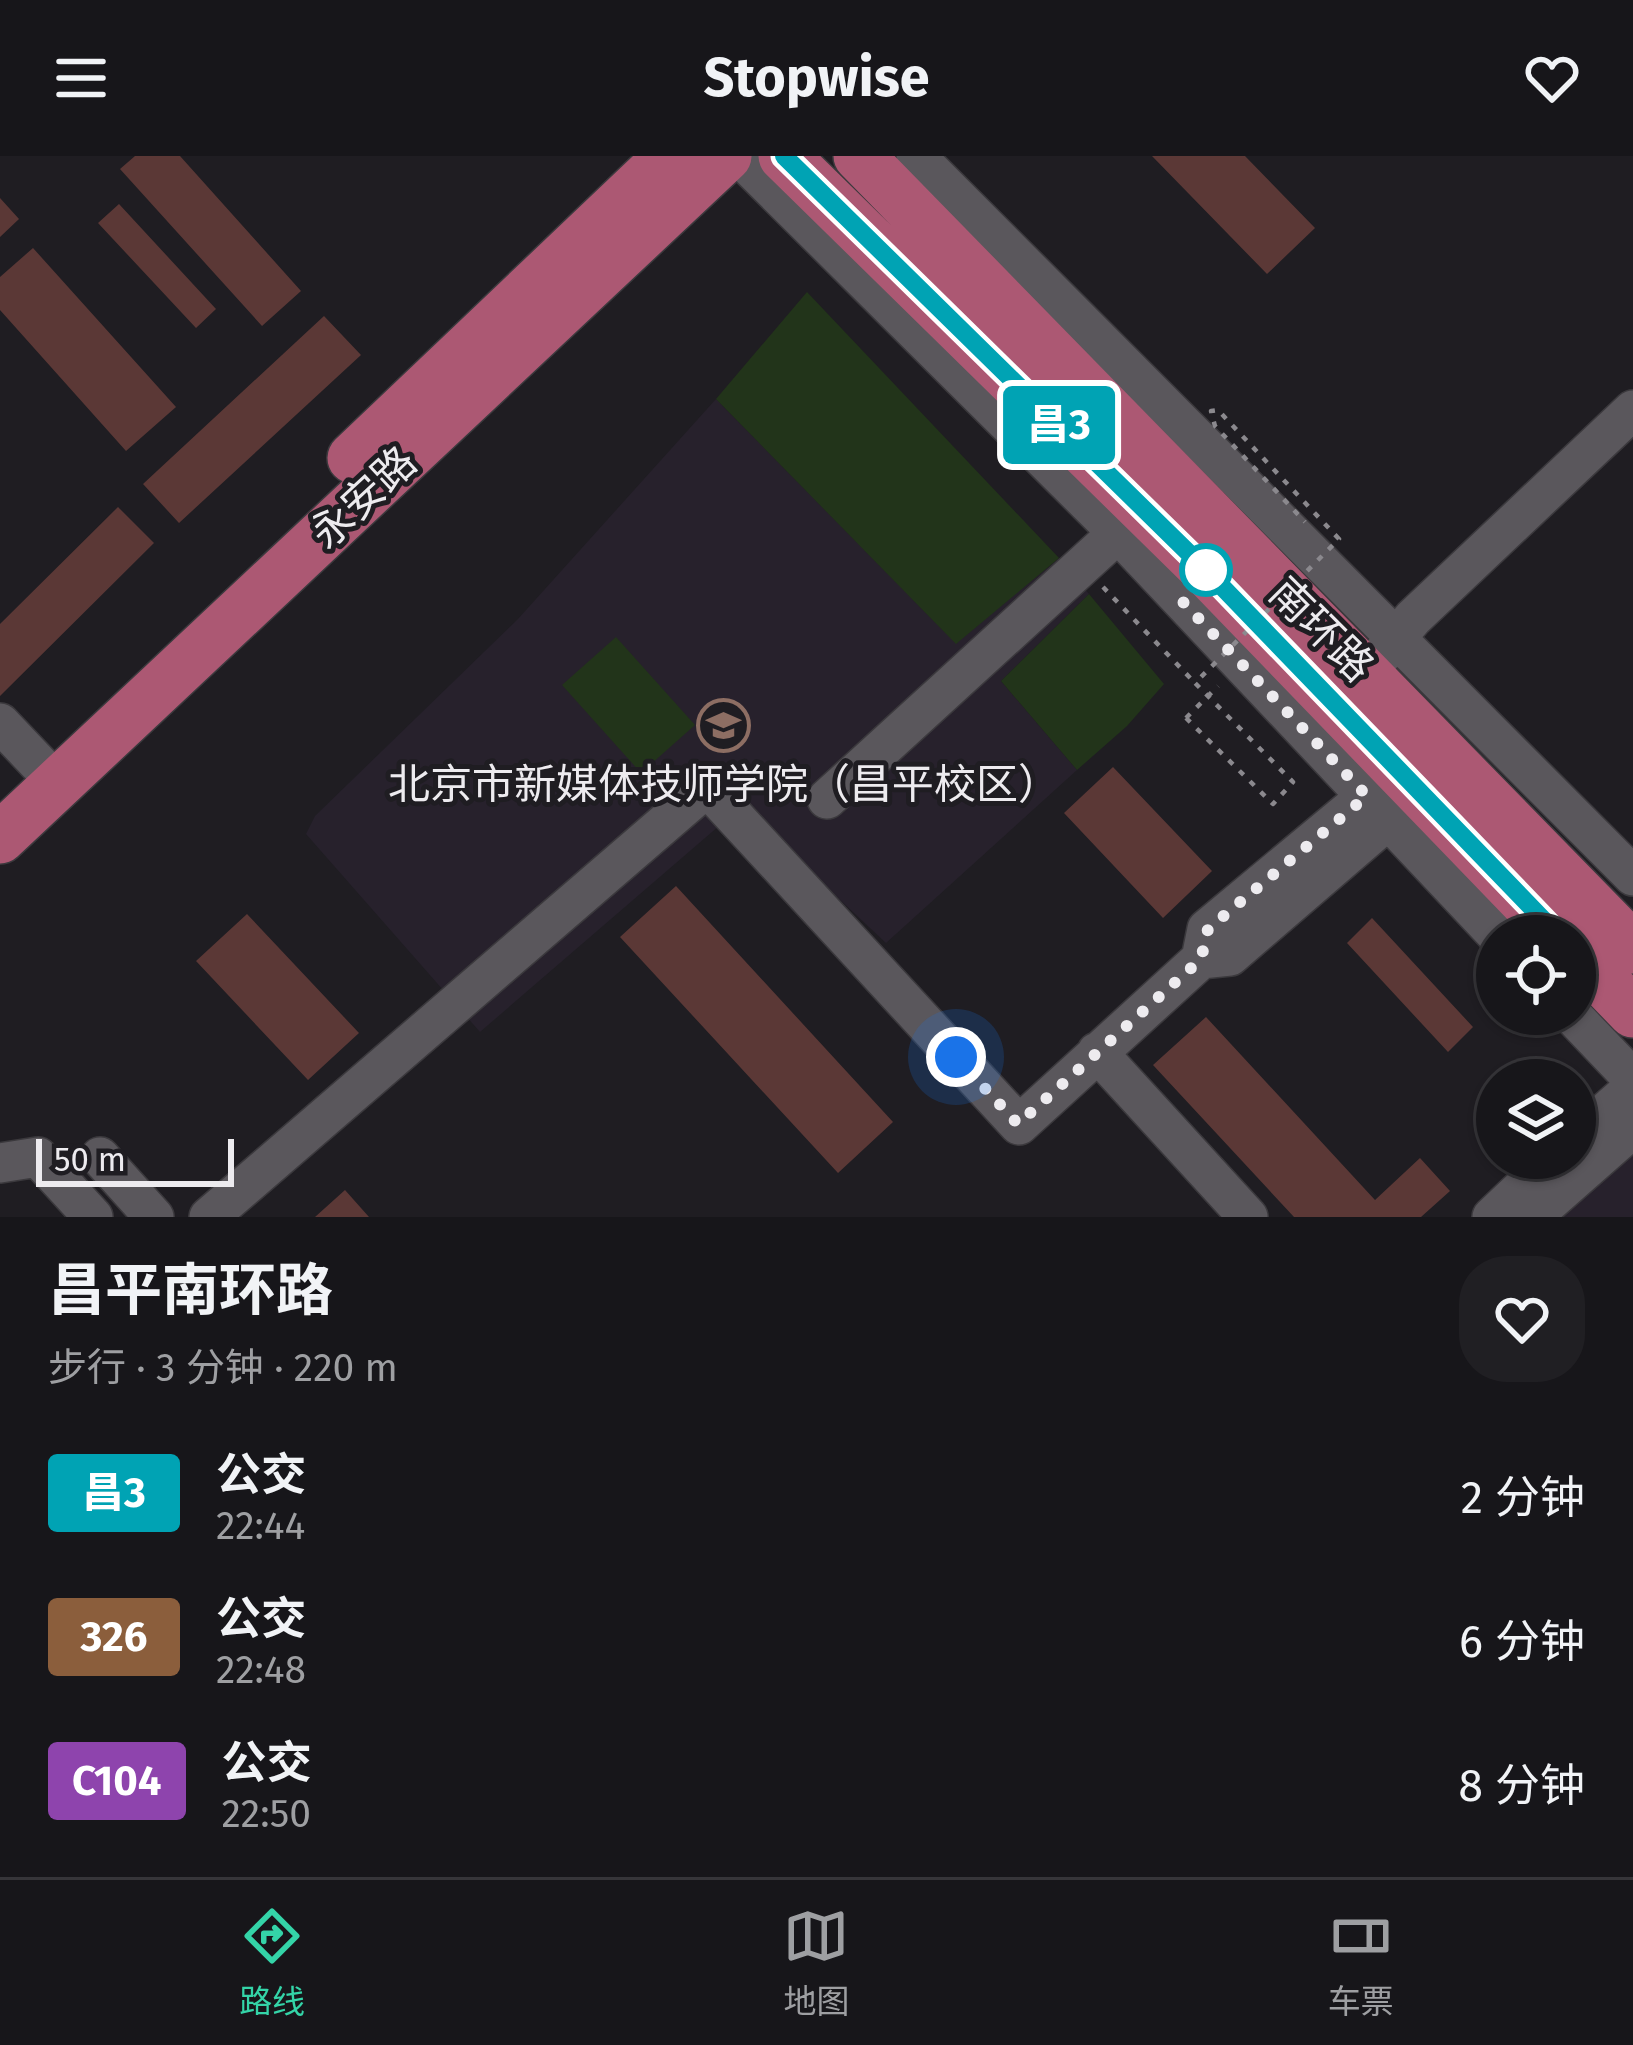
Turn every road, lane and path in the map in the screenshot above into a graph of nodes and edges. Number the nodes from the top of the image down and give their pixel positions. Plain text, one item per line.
1 (670, 156) edge
2 (726, 156) edge
3 (739, 156) edge
4 (784, 156) edge
5 (860, 156) edge
6 (916, 156) edge
7 (1633, 410) edge
8 (1305, 522) dead end
9 (1118, 533) junction
10 (1095, 578) dead end
11 (1381, 656) junction
12 (1195, 682) junction
13 (1222, 682) dead end
14 (0, 723) edge
15 (31, 780) edge
16 (827, 799) dead end
17 (1377, 808) junction
18 (0, 838) edge
19 (1633, 876) edge
20 (1478, 915) edge
21 (1539, 915) edge
22 (1633, 948) edge
23 (1596, 974) edge
24 (1633, 1012) edge
25 (1590, 1035) edge
26 (1096, 1052) junction
27 (1633, 1083) edge
28 (1596, 1119) edge
29 (1633, 1128) edge
30 (100, 1156) dead end
31 (0, 1163) edge
32 (1532, 1179) edge
33 (93, 1217) edge
34 (154, 1217) edge
35 (209, 1217) edge
36 (1248, 1217) edge
37 (1492, 1217) edge
38 (1532, 1217) edge

1 - 15 main road, 永安路
2 - 15 main road, 永安路
3 - 9 street
4 - 21 main road, 南环路
5 - 11 main road, 南环路
6 - 11 street
7 - 11 street
8 - 12 path, bridge
9 - 16 street
9 - 17 street
10 - 12 path
11 - 19 street
11 - 22 main road, 南环路
12 - 13 path, bridge
14 - 15 street
15 - 18 main road, 永安路
17 - 20 street
17 - 26 street
23 - 24 main road
25 - 27 street
26 - 35 street
26 - 36 street
27 - 28 street
29 - 38 street
30 - 34 street
31 - 33 street
32 - 37 street

